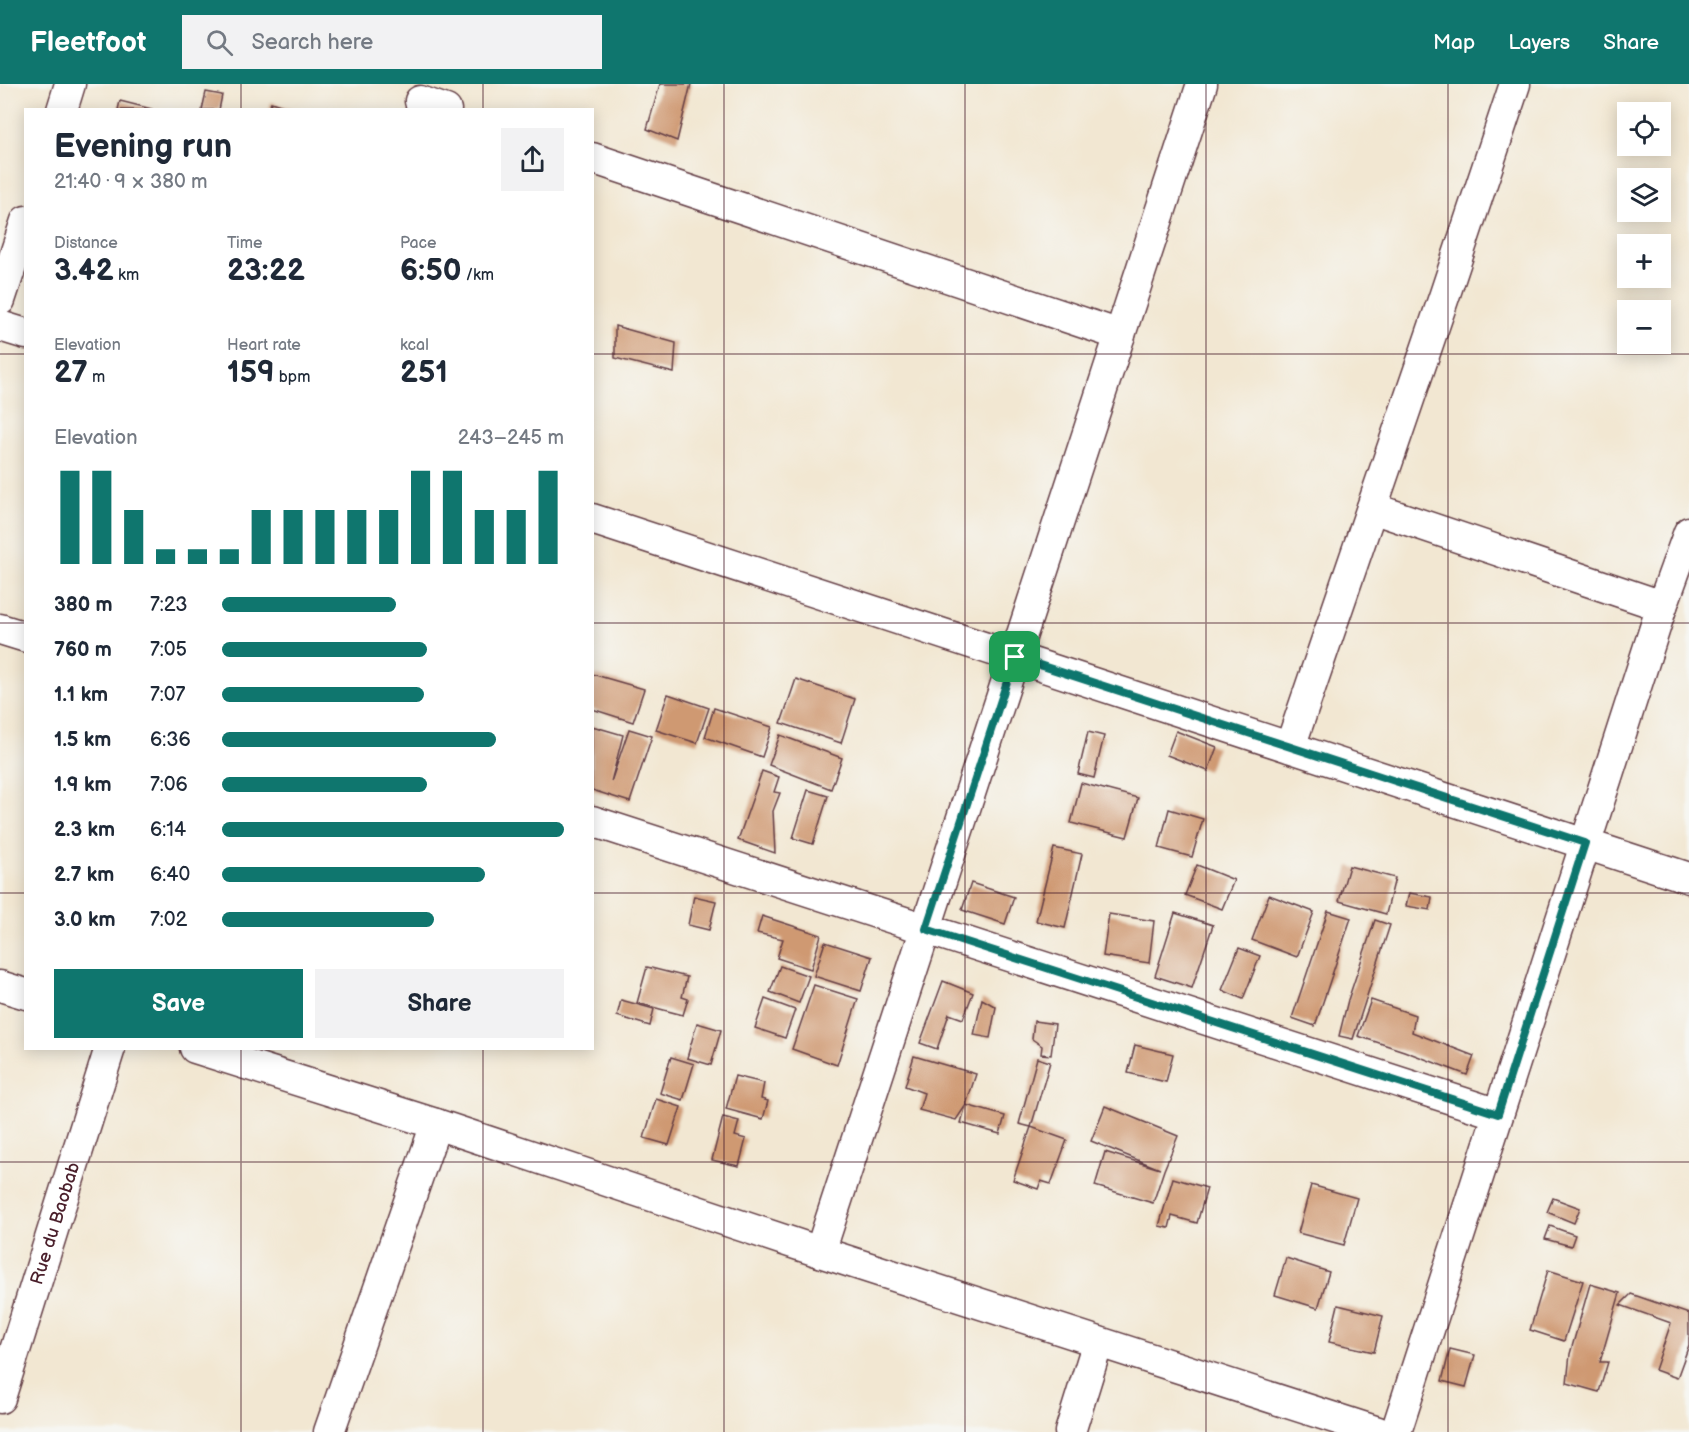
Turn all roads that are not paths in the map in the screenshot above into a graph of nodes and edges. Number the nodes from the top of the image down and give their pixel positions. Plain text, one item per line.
1 (70, 84) edge
2 (1202, 84) edge
3 (1515, 84) edge
4 (63, 108) edge
5 (594, 159) edge
6 (24, 227) edge
7 (0, 300) edge
8 (0, 326) edge
9 (24, 333) edge
10 (1120, 335) junction
11 (1372, 508) junction
12 (594, 520) edge
13 (1689, 532) edge
14 (1662, 606) junction
15 (0, 629) edge
16 (24, 636) edge
17 (1015, 657) junction
18 (1290, 747) junction
19 (594, 822) edge
20 (1585, 843) junction
21 (1689, 878) edge
22 (926, 929) junction
23 (0, 986) edge
24 (24, 993) edge
25 (109, 1050) edge
26 (201, 1050) edge
27 (1498, 1114) junction
28 (436, 1124) junction
29 (820, 1252) junction
30 (1098, 1341) junction
31 (0, 1398) edge
32 (333, 1431) edge
33 (1070, 1432) edge
34 (1378, 1432) edge
35 (1396, 1432) edge

1 - 4 street
2 - 10 street
3 - 11 street
5 - 10 street
6 - 7 street
8 - 9 street
10 - 17 street
11 - 14 street
11 - 18 street
12 - 17 street
13 - 14 street
14 - 20 street
15 - 16 street
17 - 18 street
17 - 22 street
18 - 20 street
19 - 22 street
20 - 21 street
20 - 27 street
22 - 27 street
22 - 29 street
23 - 24 street
25 - 31 street, Rue du Baobab
26 - 28 street
27 - 35 street
28 - 29 street
28 - 32 street
29 - 30 street
30 - 33 street
30 - 34 street

